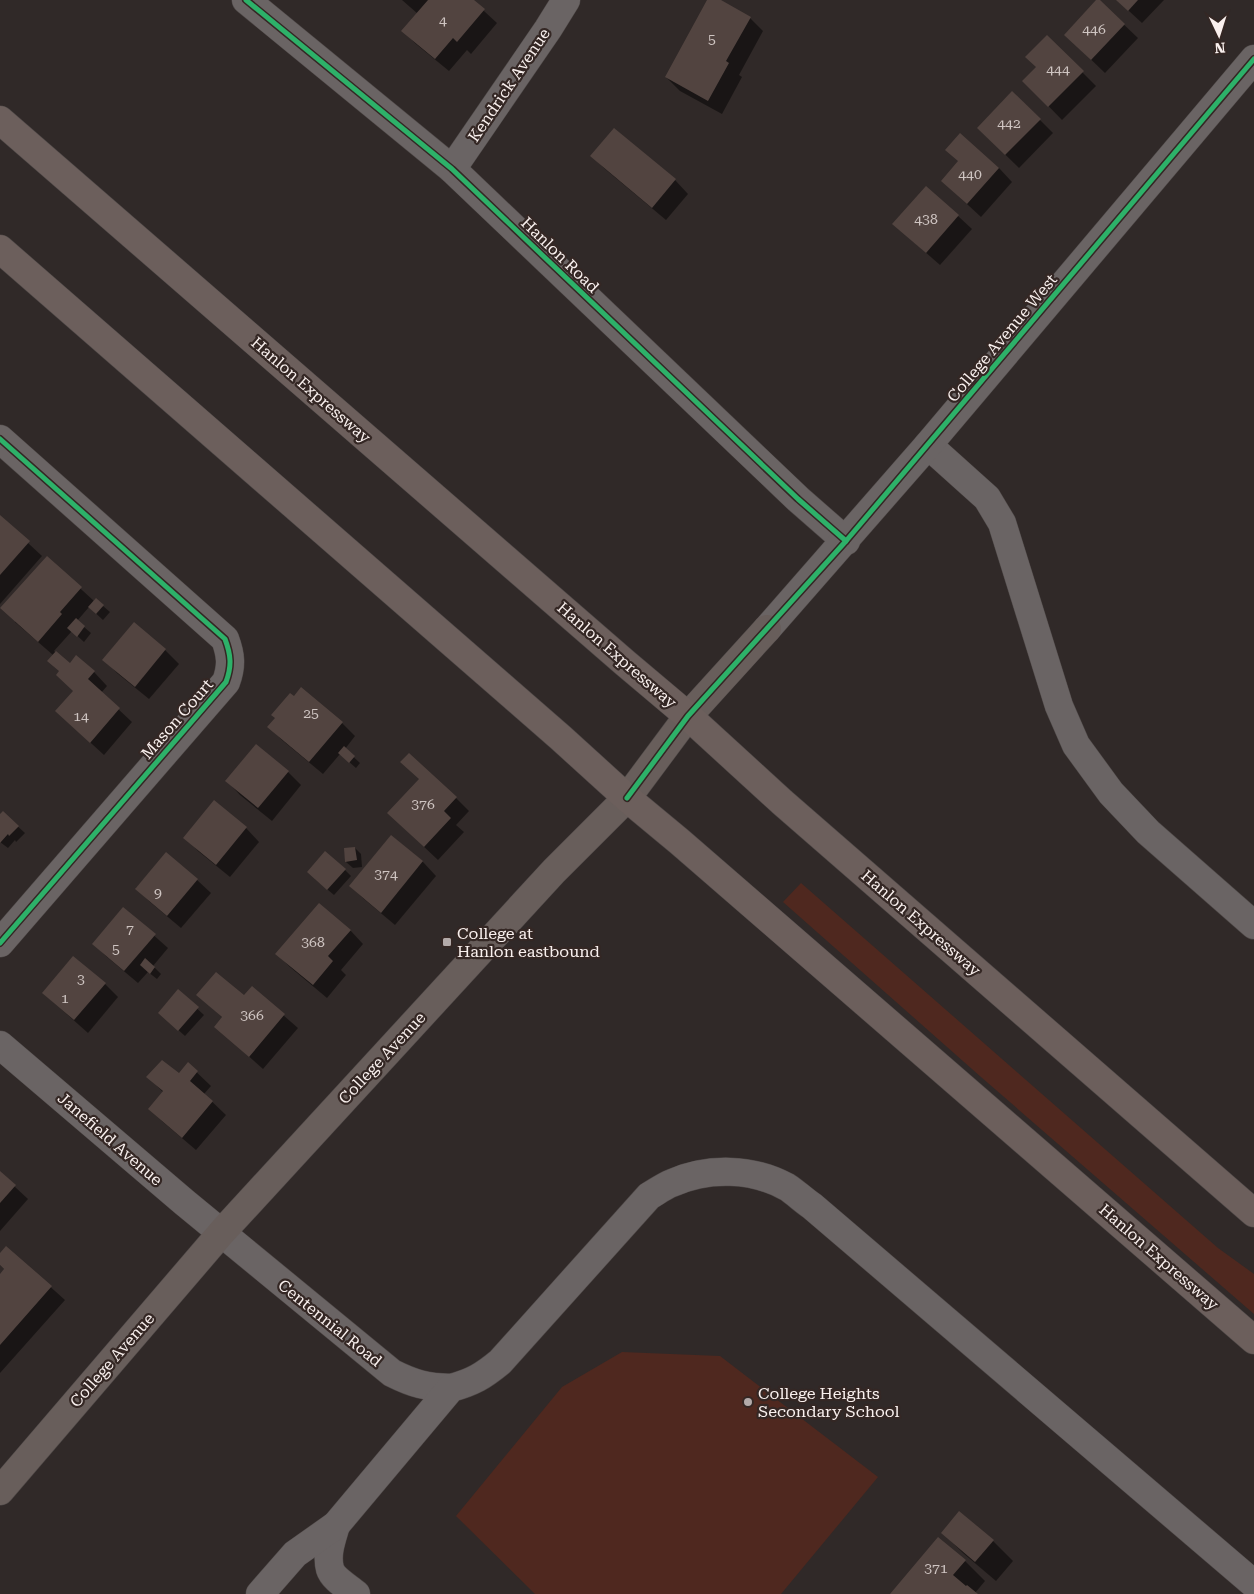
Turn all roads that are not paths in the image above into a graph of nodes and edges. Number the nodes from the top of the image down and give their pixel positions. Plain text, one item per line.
1 (246, 0) edge
2 (566, 0) edge
3 (1254, 59) edge
4 (0, 120) edge
5 (452, 169) junction
6 (0, 249) edge
7 (0, 439) edge
8 (928, 445) junction
9 (846, 541) junction
10 (767, 630) joint
11 (688, 716) junction
12 (627, 798) junction
13 (1254, 925) edge
14 (0, 943) edge
15 (0, 1045) edge
16 (1254, 1213) edge
17 (222, 1232) junction
18 (1254, 1340) edge
19 (451, 1388) junction
20 (0, 1491) edge
21 (336, 1525) junction
22 (1254, 1584) edge
23 (260, 1594) edge
24 (356, 1594) edge

1 - 5 street, Hanlon Road
2 - 5 street, Kendrick Avenue
3 - 8 street, College Avenue West
4 - 11 highway, Hanlon Expressway
5 - 9 street, Hanlon Road
6 - 12 highway, Hanlon Expressway
7 - 14 street, Mason Court
8 - 9 street, College Avenue West
8 - 13 street
9 - 10 street, College Avenue West
10 - 11 main road, College Avenue
11 - 12 main road, College Avenue
11 - 16 highway, Hanlon Expressway
12 - 17 main road, College Avenue
12 - 18 highway, Hanlon Expressway
15 - 17 street, Janefield Avenue
17 - 19 street, Centennial Road
17 - 20 main road, College Avenue
19 - 21 street
19 - 22 street
21 - 23 street
21 - 24 street

